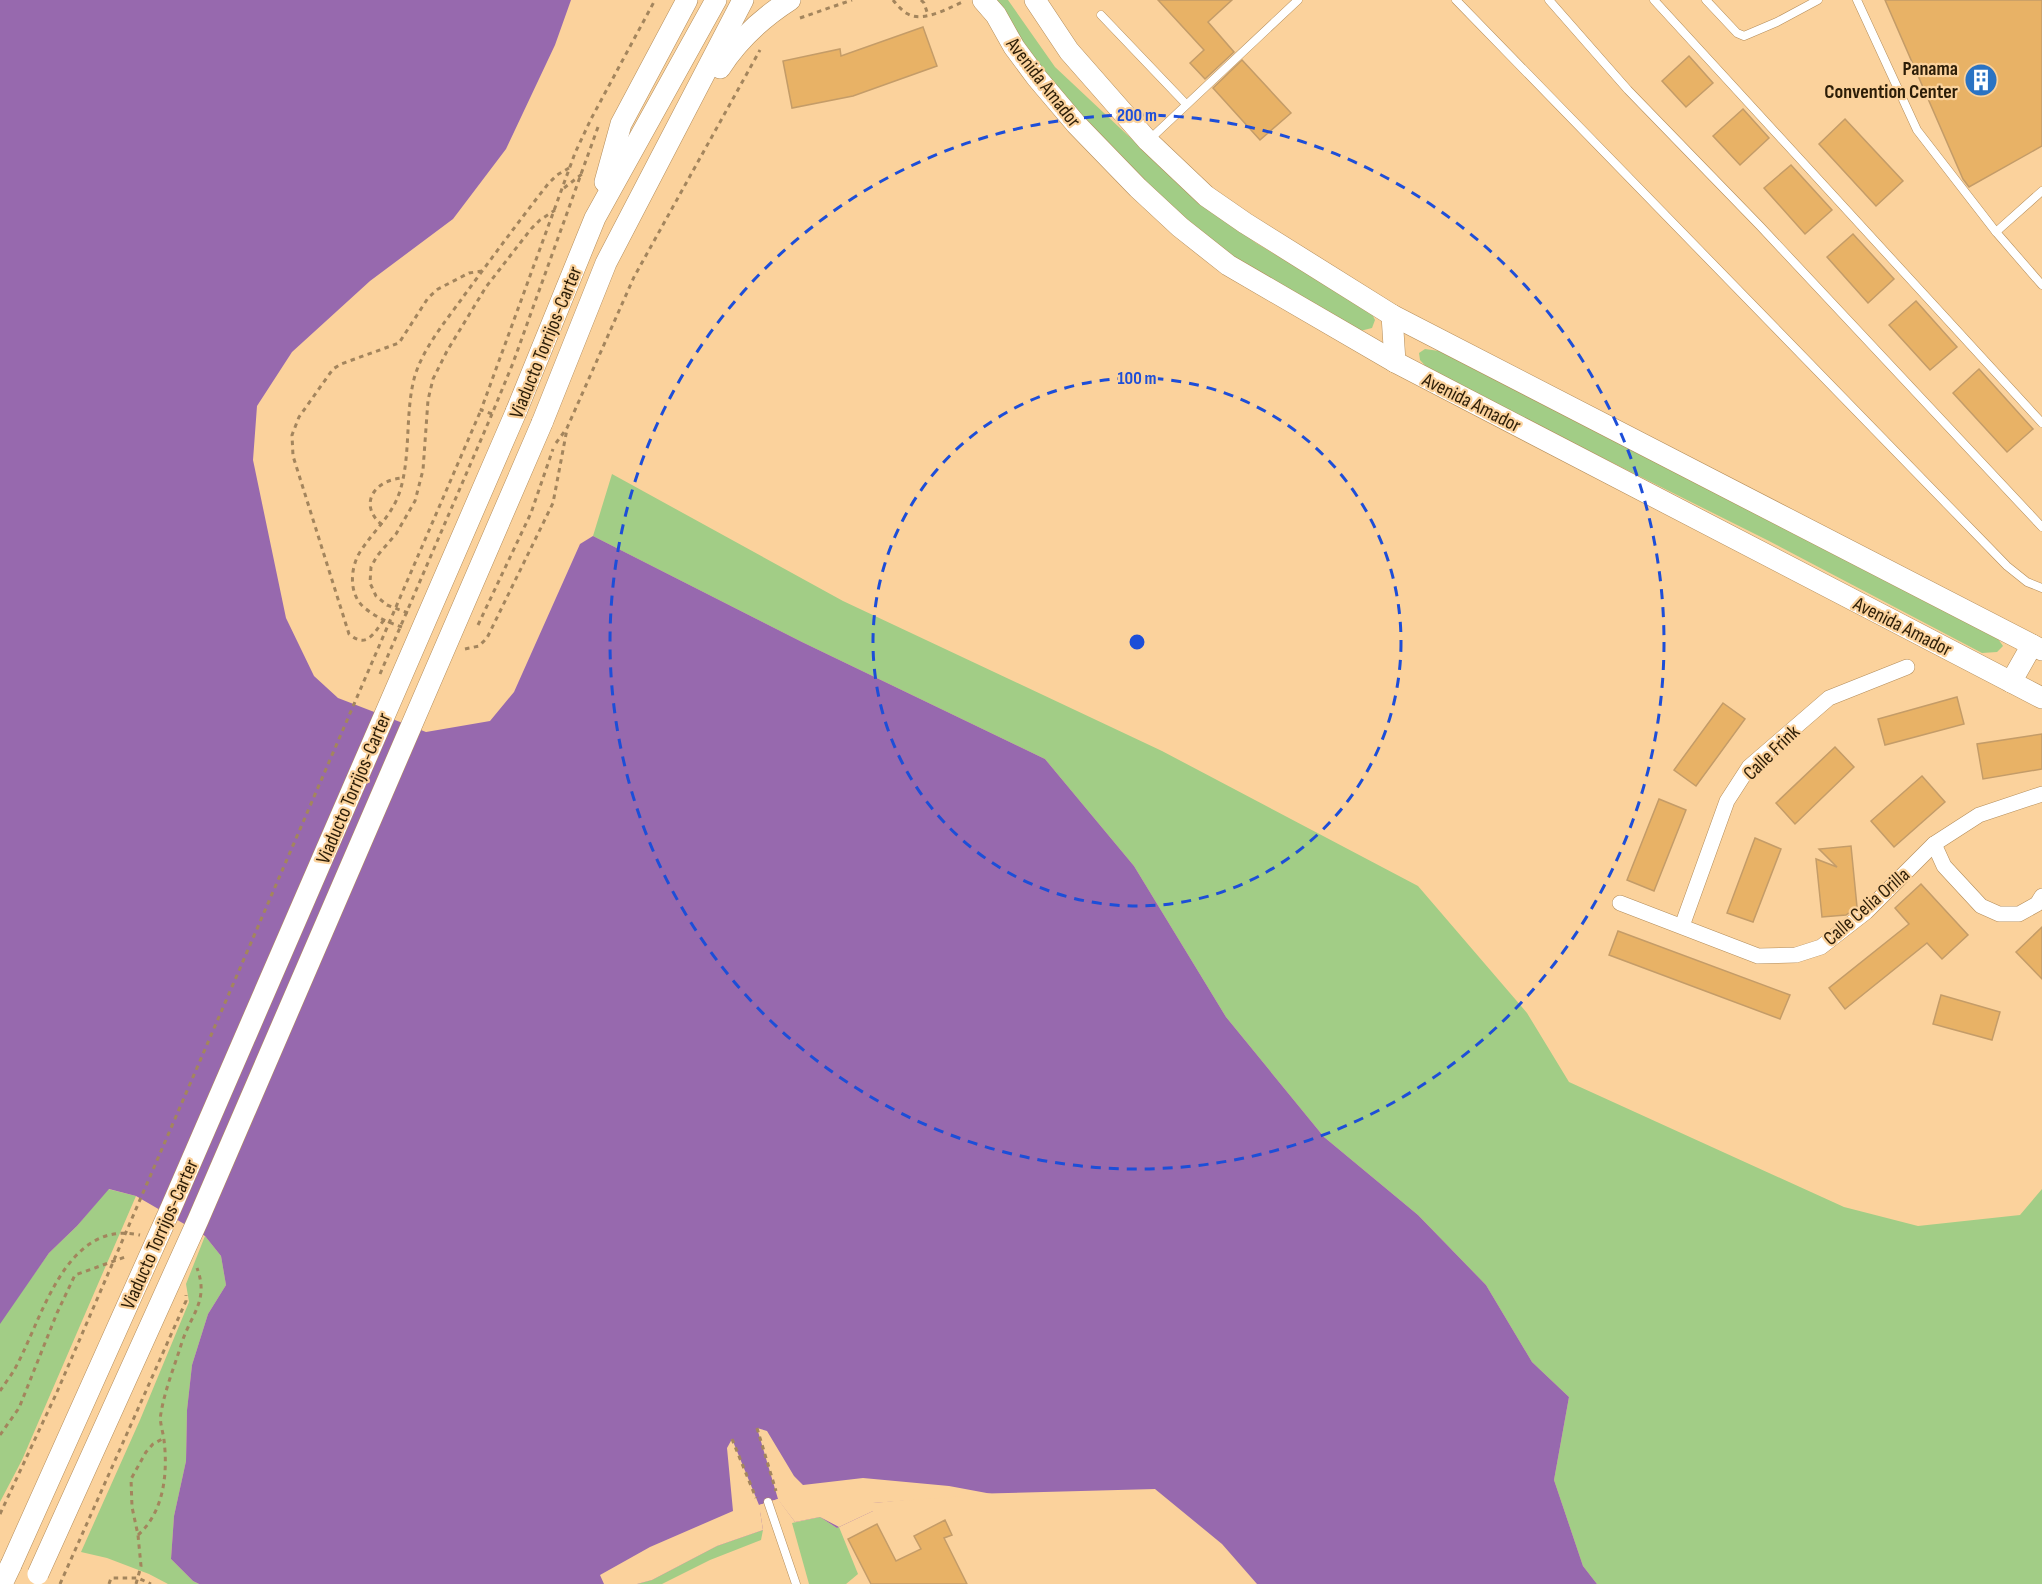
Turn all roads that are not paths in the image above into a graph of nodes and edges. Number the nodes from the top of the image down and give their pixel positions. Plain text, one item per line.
1 (687, 0) edge
2 (716, 0) edge
3 (743, 0) edge
4 (790, 0) edge
5 (972, 0) edge
6 (1035, 0) edge
7 (1298, 0) edge
8 (1456, 0) edge
9 (1549, 0) edge
10 (1654, 0) edge
11 (1706, 0) edge
12 (1818, 0) edge
13 (1857, 0) edge
14 (989, 8) edge
15 (1101, 15) dead end
16 (1186, 104) junction
17 (1148, 141) junction
18 (663, 153) junction
19 (2042, 191) edge
20 (595, 218) junction
21 (1996, 232) junction
22 (2042, 285) edge
23 (1392, 315) junction
24 (1395, 362) junction
25 (2042, 423) edge
26 (2042, 527) edge
27 (2042, 588) edge
28 (2037, 645) edge
29 (1906, 667) dead end
30 (2011, 682) junction
31 (2042, 698) edge
32 (2042, 794) edge
33 (1934, 844) junction
34 (2042, 896) edge
35 (1620, 903) dead end
36 (1682, 926) junction
37 (768, 1502) dead end
38 (7, 1574) edge
39 (36, 1579) edge
40 (796, 1584) edge

1 - 20 main road
2 - 20 main road, Viaducto Torrijos-Carter
3 - 18 main road, Viaducto Torrijos-Carter
4 - 18 main road
5 - 14 main road
6 - 17 main road, Avenida Amador
7 - 16 lane
8 - 27 lane
9 - 26 lane
10 - 25 lane
11 - 12 lane
13 - 21 lane
14 - 24 main road, Avenida Amador
15 - 16 lane
16 - 17 lane
17 - 23 main road, Avenida Amador
18 - 39 main road, Viaducto Torrijos-Carter, bridge
19 - 21 lane
20 - 38 main road, Viaducto Torrijos-Carter, bridge
21 - 22 lane
23 - 24 main road
23 - 28 main road, Avenida Amador
24 - 30 main road, Avenida Amador
28 - 30 main road
29 - 36 street, Calle Frink
30 - 31 main road, Avenida Amador
32 - 33 street, Calle Celia Orilla
33 - 34 street
33 - 36 street, Calle Celia Orilla
35 - 36 street, Calle Celia Orilla
37 - 40 lane

